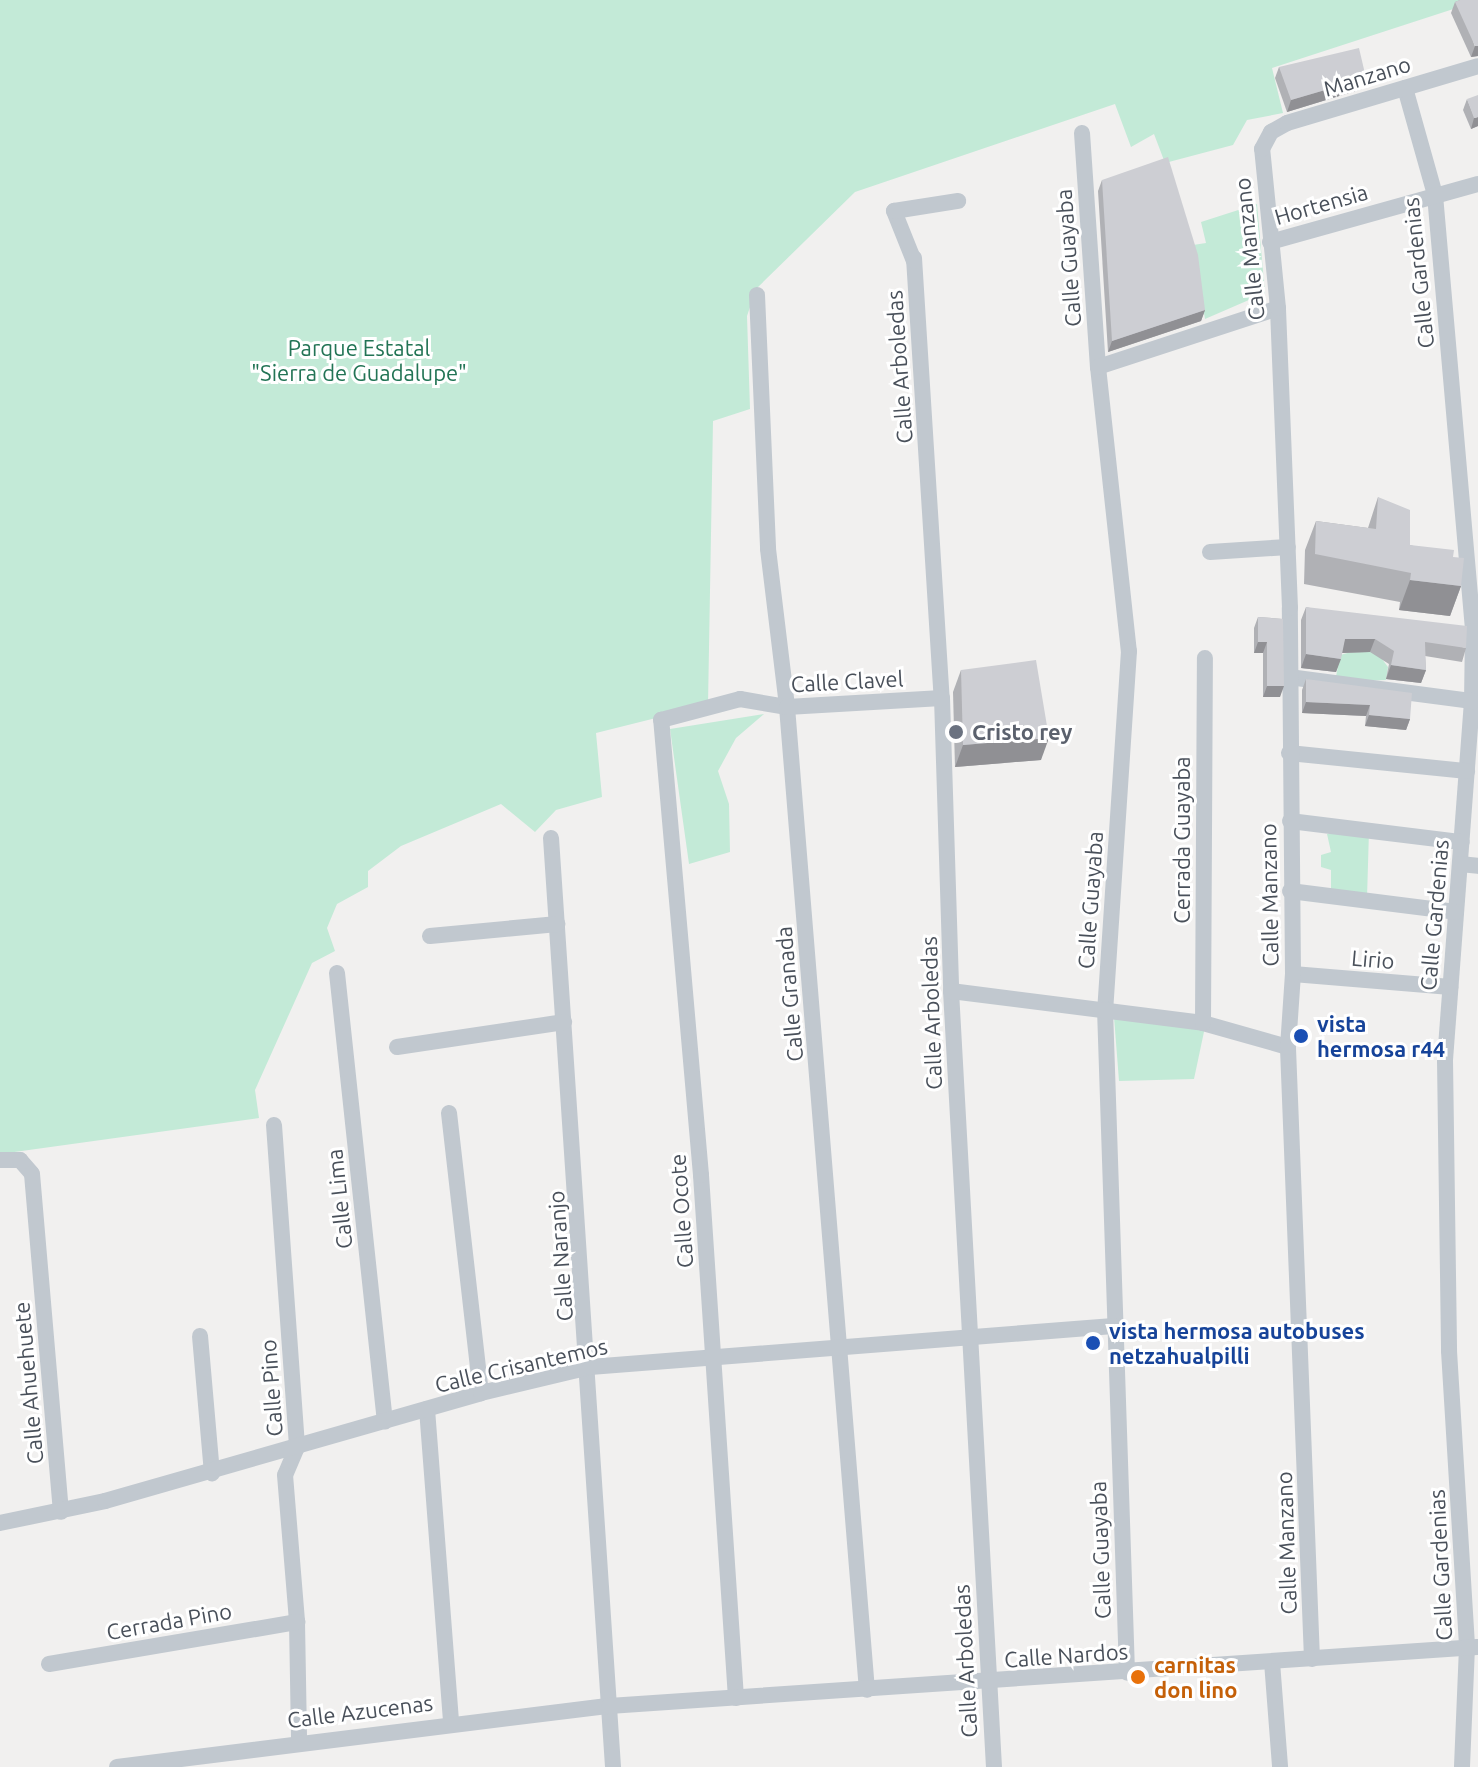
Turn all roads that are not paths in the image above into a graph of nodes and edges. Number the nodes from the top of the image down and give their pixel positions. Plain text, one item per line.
1 (1478, 66) edge
2 (1405, 88) junction
3 (1271, 132) joint
4 (1082, 133) dead end
5 (1478, 184) edge
6 (1435, 195) junction
7 (958, 201) dead end
8 (1270, 242) junction
9 (757, 295) dead end
10 (1278, 308) junction
11 (1098, 367) junction
12 (1288, 547) junction
13 (1210, 552) dead end
14 (1470, 630) edge
15 (1205, 658) dead end
16 (1289, 677) junction
17 (942, 698) junction
18 (1472, 701) junction
19 (787, 707) junction
20 (661, 720) joint
21 (1289, 753) junction
22 (1471, 760) edge
23 (1290, 821) junction
24 (551, 838) dead end
25 (1462, 842) junction
26 (1460, 864) junction
27 (1478, 866) edge
28 (1290, 891) junction
29 (1456, 912) junction
30 (557, 924) junction
31 (430, 936) dead end
32 (337, 973) dead end
33 (1293, 974) junction
34 (1450, 987) junction
35 (951, 991) junction
36 (1105, 1009) junction
37 (564, 1022) junction
38 (1203, 1023) junction
39 (397, 1047) dead end
40 (1288, 1047) junction
41 (449, 1113) dead end
42 (274, 1125) dead end
43 (0, 1160) edge
44 (1113, 1326) junction
45 (200, 1336) dead end
46 (969, 1337) junction
47 (839, 1346) junction
48 (713, 1357) junction
49 (590, 1367) junction
50 (481, 1393) junction
51 (427, 1409) junction
52 (385, 1421) junction
53 (297, 1447) junction
54 (212, 1473) junction
55 (61, 1512) junction
56 (0, 1523) edge
57 (297, 1622) junction
58 (1473, 1647) edge
59 (1312, 1659) junction
60 (1272, 1662) junction
61 (49, 1664) dead end
62 (1127, 1673) junction
63 (989, 1683) junction
64 (867, 1690) junction
65 (736, 1698) junction
66 (609, 1706) junction
67 (451, 1722) junction
68 (299, 1741) junction
69 (1468, 1755) edge
70 (181, 1761) edge
71 (117, 1767) edge
72 (613, 1767) edge
73 (994, 1767) edge
74 (1280, 1767) edge

1 - 2 street, Manzano
2 - 3 street, Manzano
2 - 6 street, Calle Gardenias
3 - 8 street, Calle Manzano
4 - 11 street, Calle Guayaba
5 - 6 street, Hortensia
6 - 8 street, Hortensia
6 - 14 street, Calle Gardenias
7 - 17 street, Calle Arboledas
8 - 10 street, Calle Manzano
9 - 19 street, Calle Granada
10 - 11 street
10 - 12 street, Calle Manzano
11 - 36 street, Calle Guayaba
12 - 13 street
12 - 16 street, Calle Manzano
14 - 18 street, Calle Gardenias
15 - 38 street, Cerrada Guayaba
16 - 18 street
16 - 21 street, Calle Manzano
17 - 19 street, Calle Clavel
17 - 35 street, Calle Arboledas
18 - 22 street, Calle Gardenias
19 - 20 street, Calle Clavel
19 - 47 street, Calle Granada
20 - 48 street, Calle Ocote
21 - 22 street
21 - 23 street, Calle Manzano
22 - 25 street, Calle Gardenias
23 - 25 street
23 - 28 street, Calle Manzano
24 - 30 street, Calle Naranjo
25 - 26 street, Calle Gardenias
26 - 27 street
26 - 29 street, Calle Gardenias
28 - 29 street
28 - 33 street, Calle Manzano
29 - 34 street, Calle Gardenias
30 - 31 street
30 - 37 street, Calle Naranjo
32 - 52 street, Calle Lima
33 - 34 street, Lirio
33 - 40 street, Calle Manzano
34 - 58 street, Calle Gardenias
35 - 36 street
35 - 46 street, Calle Arboledas
36 - 38 street
36 - 44 street, Calle Guayaba
37 - 39 street
37 - 49 street, Calle Naranjo
38 - 40 street
40 - 59 street, Calle Manzano
41 - 50 street
42 - 53 street, Calle Pino
43 - 55 street, Calle Ahuehuete
44 - 46 street, Calle Crisantemos
44 - 62 street, Calle Guayaba
45 - 54 street
46 - 47 street, Calle Crisantemos
46 - 63 street, Calle Arboledas
47 - 48 street, Calle Crisantemos
47 - 64 street, Calle Granada
48 - 49 street, Calle Crisantemos
48 - 65 street, Calle Ocote
49 - 50 street, Calle Crisantemos
49 - 66 street, Calle Naranjo
50 - 51 street, Calle Crisantemos
51 - 52 street, Calle Crisantemos
51 - 67 street
52 - 53 street, Calle Crisantemos
53 - 54 street, Calle Crisantemos
53 - 57 street, Calle Pino
54 - 55 street, Calle Crisantemos
55 - 56 street, Calle Crisantemos
57 - 61 street, Cerrada Pino
57 - 68 street, Calle Pino
58 - 59 street, Calle Nardos
58 - 69 street, Calle Gardenias
59 - 60 street, Calle Nardos
60 - 62 street, Calle Nardos
60 - 74 street
62 - 63 street, Calle Nardos
63 - 64 street, Calle Nardos
63 - 73 street, Calle Arboledas
64 - 65 street, Calle Nardos
65 - 66 street, Calle Nardos
66 - 67 street, Calle Azucenas
66 - 72 street, Calle Naranjo
67 - 68 street, Calle Azucenas
68 - 70 street, Calle Azucenas
70 - 71 street, Calle Azucenas

